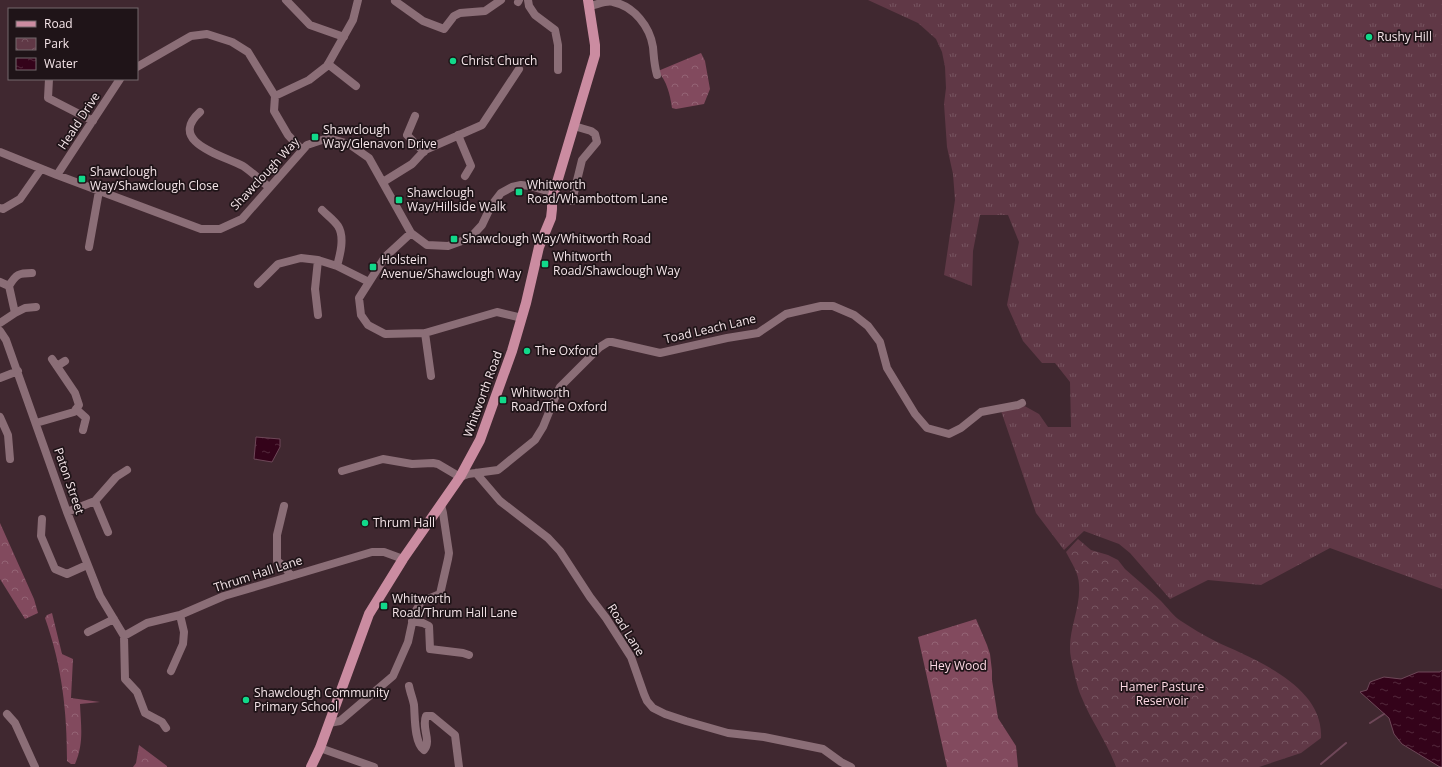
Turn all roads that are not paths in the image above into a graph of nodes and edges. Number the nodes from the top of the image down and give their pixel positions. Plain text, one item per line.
1 (286, 0) edge
2 (358, 0) edge
3 (501, 0) edge
4 (528, 0) edge
5 (395, 1) dead end
6 (588, 3) edge
7 (344, 37) junction
8 (328, 64) junction
9 (138, 66) edge
10 (519, 69) dead end
11 (558, 70) dead end
12 (657, 75) dead end
13 (48, 80) edge
14 (119, 80) edge
15 (356, 86) dead end
16 (275, 96) junction
17 (200, 112) dead end
18 (415, 116) dead end
19 (93, 121) junction
20 (574, 126) junction
21 (458, 135) junction
22 (302, 150) junction
23 (0, 152) edge
24 (424, 152) junction
25 (40, 169) junction
26 (57, 175) junction
27 (465, 176) dead end
28 (383, 182) junction
29 (269, 187) junction
30 (99, 191) junction
31 (554, 193) junction
32 (572, 201) dead end
33 (0, 208) edge
34 (322, 210) dead end
35 (411, 233) junction
36 (89, 247) dead end
37 (318, 260) junction
38 (337, 266) junction
39 (32, 273) dead end
40 (0, 282) edge
41 (369, 282) junction
42 (258, 284) dead end
43 (9, 286) junction
44 (36, 307) dead end
45 (16, 312) junction
46 (318, 315) dead end
47 (522, 318) junction
48 (0, 323) edge
49 (0, 331) edge
50 (425, 333) junction
51 (52, 359) dead end
52 (65, 361) dead end
53 (57, 366) junction
54 (18, 371) junction
55 (431, 376) dead end
56 (0, 378) edge
57 (1022, 403) dead end
58 (76, 409) junction
59 (0, 416) edge
60 (36, 423) junction
61 (83, 430) dead end
62 (10, 459) dead end
63 (127, 470) dead end
64 (342, 471) dead end
65 (476, 473) junction
66 (460, 477) junction
67 (95, 501) junction
68 (441, 505) junction
69 (284, 506) dead end
70 (67, 512) junction
71 (42, 519) dead end
72 (108, 532) dead end
73 (403, 559) junction
74 (87, 565) junction
75 (291, 576) junction
76 (180, 615) junction
77 (114, 619) junction
78 (412, 621) junction
79 (88, 632) dead end
80 (124, 636) junction
81 (469, 655) dead end
82 (171, 671) dead end
83 (409, 686) dead end
84 (6, 714) dead end
85 (165, 723) dead end
86 (329, 723) junction
87 (320, 748) junction
88 (35, 767) edge
89 (311, 767) edge
90 (374, 767) edge
91 (459, 767) edge
92 (851, 767) edge

1 - 7 street
2 - 7 street
3 - 5 street
4 - 11 street
6 - 12 street
6 - 20 main road, Whitworth Road
7 - 8 street
8 - 15 street
8 - 16 street
9 - 16 street
10 - 21 street
13 - 19 street
14 - 19 street, Heald Drive
16 - 22 street
17 - 29 street
18 - 24 street
19 - 26 street, Heald Drive
20 - 31 main road, Whitworth Road
20 - 32 street
21 - 24 street
21 - 27 street
22 - 28 street, Shawclough Way
22 - 29 street, Shawclough Way
23 - 25 street, Shawclough Way
24 - 28 street
25 - 26 street, Shawclough Way
25 - 33 street
26 - 30 street, Shawclough Way
28 - 35 street, Shawclough Way
29 - 30 street, Shawclough Way
30 - 36 street
31 - 35 street, Shawclough Way
31 - 47 main road, Whitworth Road
34 - 38 street
35 - 41 street
37 - 38 street
37 - 42 street
37 - 46 street
38 - 41 street
39 - 43 street
40 - 43 street
41 - 50 street
43 - 45 street
44 - 45 street
45 - 48 street
47 - 50 street
47 - 66 main road, Whitworth Road
49 - 54 street, Paton Street
50 - 55 street
51 - 53 street
52 - 53 street
53 - 58 street
54 - 56 street
54 - 60 street, Paton Street
57 - 65 street, Toad Leach Lane
58 - 60 street
58 - 61 street
59 - 62 street
60 - 70 street, Paton Street
63 - 67 street
64 - 66 street
65 - 66 street, Toad Leach Lane
65 - 92 street, Road Lane
66 - 68 main road, Whitworth Road
67 - 70 street
67 - 72 street
68 - 73 main road, Whitworth Road
68 - 78 street
69 - 75 street
70 - 74 street, Paton Street
71 - 74 street
73 - 75 street, Thrum Hall Lane
73 - 86 main road, Whitworth Road
74 - 77 street, Paton Street
75 - 76 street, Thrum Hall Lane
76 - 80 street, Thrum Hall Lane
76 - 82 street
77 - 79 street
77 - 80 street, Paton Street
78 - 81 street
78 - 86 street
80 - 85 street
83 - 91 street
84 - 88 street
86 - 87 main road, Whitworth Road
87 - 89 main road, Whitworth Road
87 - 90 street

